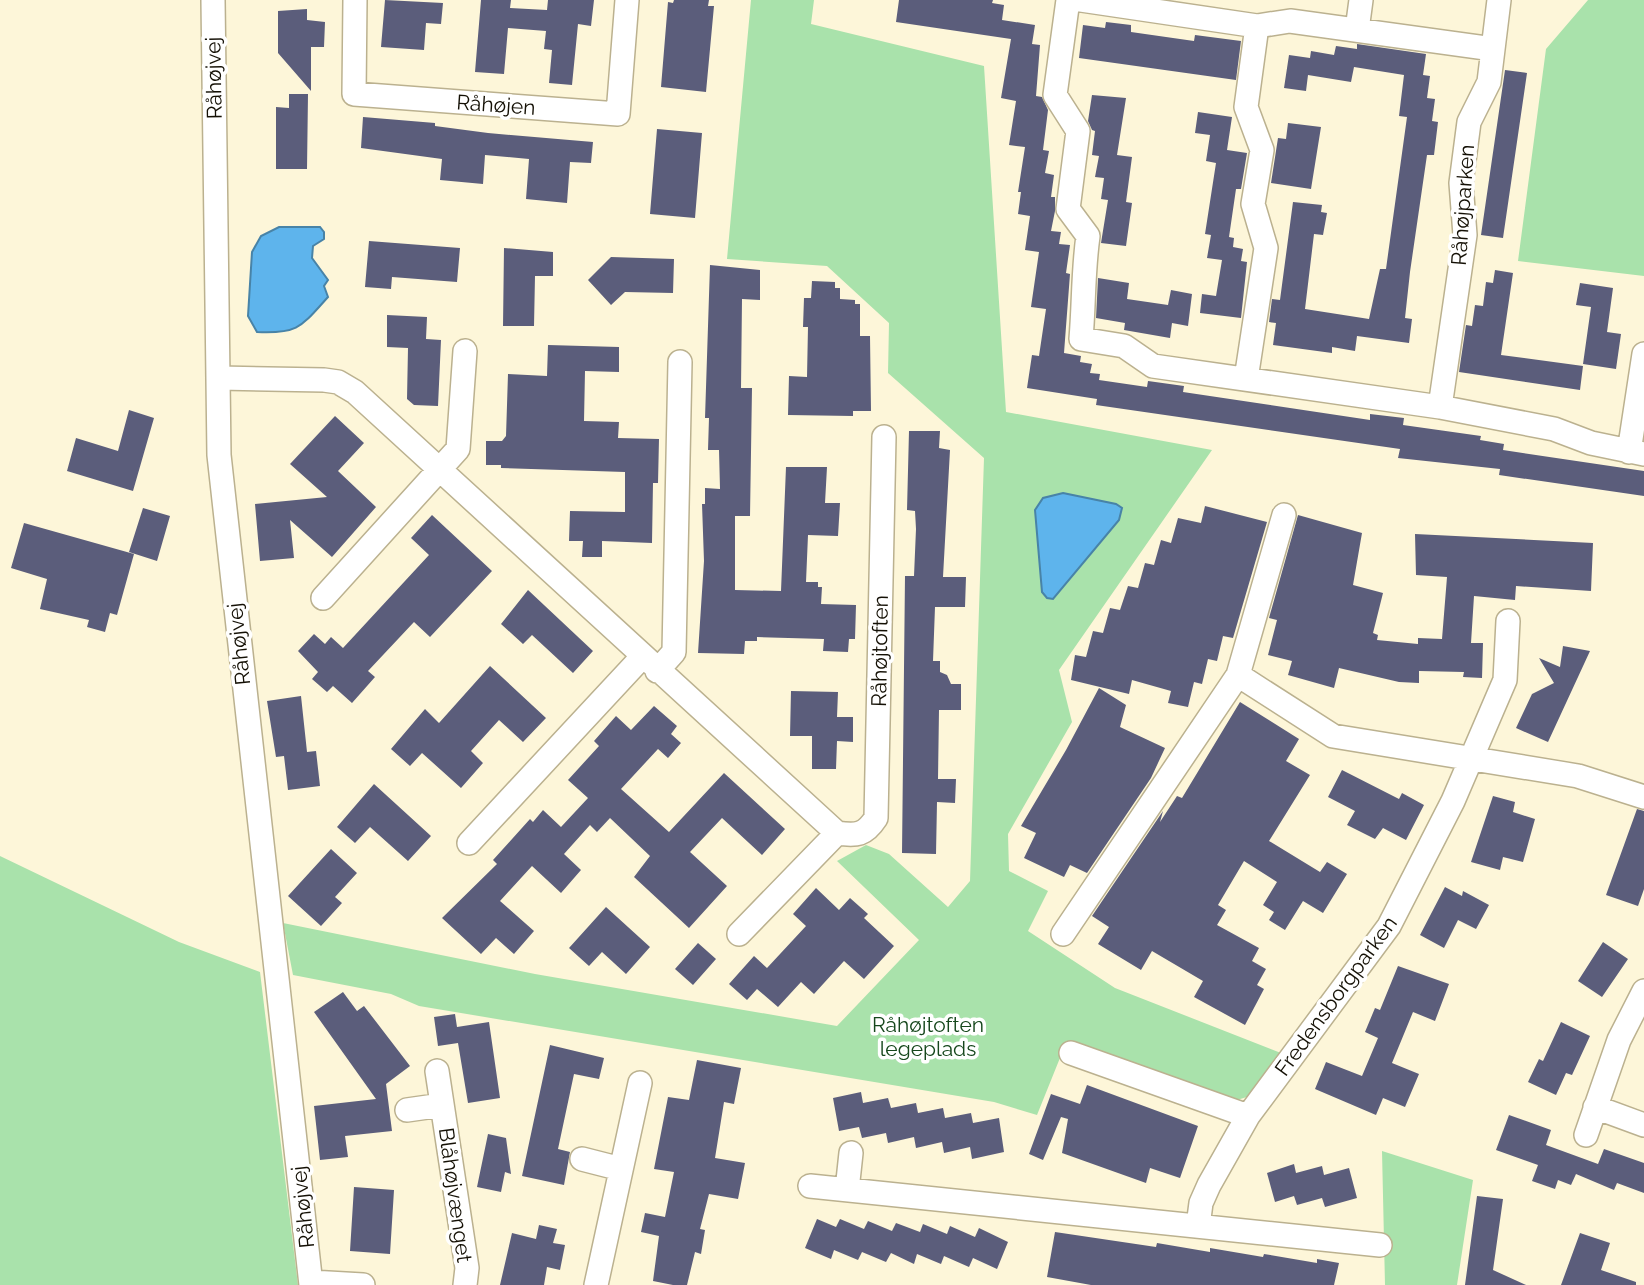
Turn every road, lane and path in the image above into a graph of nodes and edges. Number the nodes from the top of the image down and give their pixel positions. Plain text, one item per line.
1 (213, 0) edge
2 (355, 0) edge
3 (627, 0) edge
4 (1068, 0) edge
5 (1081, 0) edge
6 (1362, 0) edge
7 (1499, 0) edge
8 (1170, 6) edge
9 (1257, 26) junction
10 (1357, 30) junction
11 (1493, 50) junction
12 (465, 351) dead end
13 (1644, 354) edge
14 (680, 362) dead end
15 (219, 378) junction
16 (1246, 379) junction
17 (1440, 407) junction
18 (884, 437) dead end
19 (1637, 453) edge
20 (440, 471) junction
21 (1284, 515) dead end
22 (323, 598) dead end
23 (1508, 621) dead end
24 (650, 664) junction
25 (1238, 675) junction
26 (1471, 758) junction
27 (1644, 797) edge
28 (837, 834) junction
29 (469, 843) dead end
30 (739, 934) dead end
31 (1063, 934) dead end
32 (1644, 991) edge
33 (1071, 1053) dead end
34 (436, 1071) dead end
35 (640, 1083) dead end
36 (442, 1105) junction
37 (1595, 1107) junction
38 (407, 1110) dead end
39 (1248, 1116) junction
40 (1644, 1125) edge
41 (1586, 1135) dead end
42 (851, 1153) dead end
43 (582, 1158) dead end
44 (621, 1169) junction
45 (810, 1186) dead end
46 (848, 1190) junction
47 (1198, 1226) junction
48 (1380, 1245) dead end
49 (311, 1284) edge
50 (363, 1285) edge
51 (465, 1285) edge
52 (596, 1285) edge

1 - 15 street, Råhøjvej
2 - 3 street, Råhøjen
4 - 16 street
5 - 8 street
6 - 10 street
7 - 11 street, Råhøjparken
8 - 9 street
9 - 10 street
9 - 16 street
10 - 11 street
11 - 17 street, Råhøjparken
12 - 20 street
13 - 19 street
14 - 24 street
15 - 20 street
15 - 49 street, Råhøjvej
16 - 17 street
17 - 19 street
18 - 28 street, Råhøjtoften
20 - 22 street
20 - 24 street
21 - 25 street
23 - 26 street, Fredensborgparken
24 - 28 street
24 - 29 street
25 - 26 street
25 - 31 street
26 - 27 street
26 - 39 street, Fredensborgparken
28 - 30 street
32 - 37 street
33 - 39 street
34 - 36 street, Blåhøjvænget
35 - 44 street
36 - 38 street, Blåhøjvænget
36 - 51 street, Blåhøjvænget
37 - 40 street
37 - 41 street
39 - 47 street, Fredensborgparken
42 - 46 street
43 - 44 street
44 - 52 street
45 - 46 street
46 - 47 street
47 - 48 street
49 - 50 street

